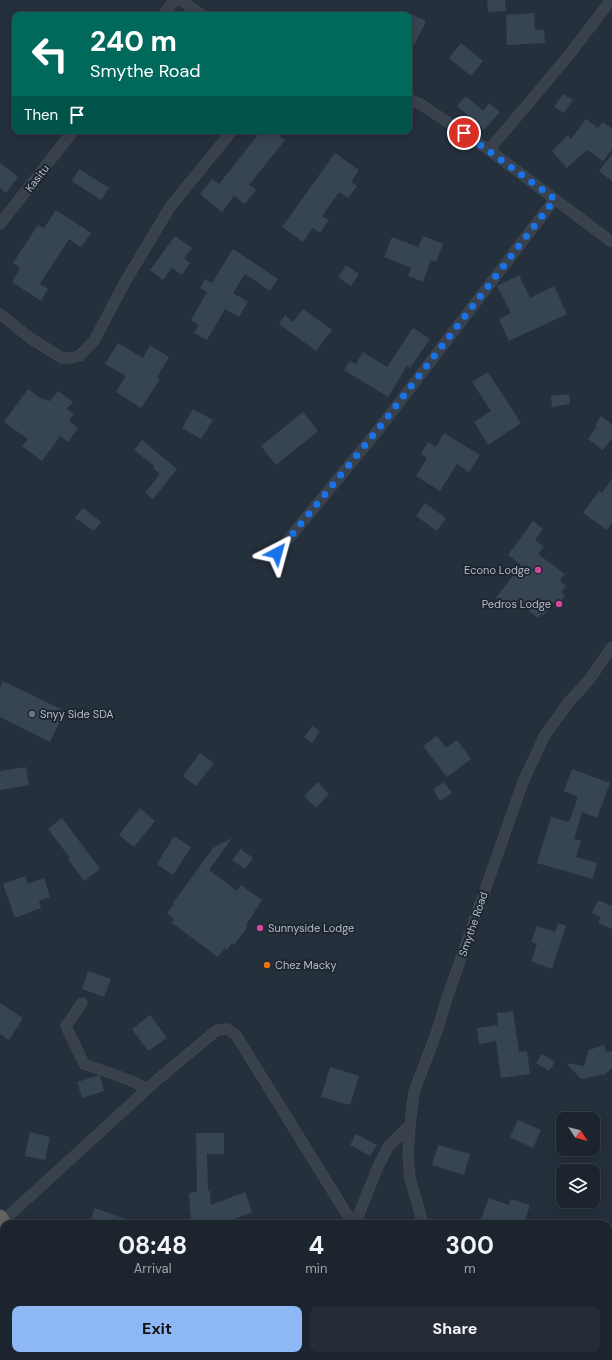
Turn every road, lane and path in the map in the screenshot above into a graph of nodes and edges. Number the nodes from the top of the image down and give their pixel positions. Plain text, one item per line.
1 (175, 0) edge
2 (181, 0) edge
3 (611, 0) edge
4 (165, 12) edge
5 (198, 12) edge
6 (412, 100) edge
7 (71, 134) edge
8 (230, 134) edge
9 (488, 150) junction
10 (555, 199) junction
11 (0, 224) edge
12 (612, 242) edge
13 (0, 314) edge
14 (277, 553) dead end
15 (612, 648) edge
16 (82, 1003) dead end
17 (147, 1089) junction
18 (410, 1125) junction
19 (4, 1220) edge
20 (352, 1220) edge
21 (356, 1220) edge
22 (422, 1220) edge
23 (133, 1360) edge
24 (136, 1360) edge

1 - 4 street
2 - 5 street
3 - 9 street
6 - 9 street
7 - 11 street, Kasitu
8 - 13 street
9 - 10 street
10 - 12 street
10 - 14 street
15 - 18 street, Smythe Road
16 - 17 street
17 - 19 street
17 - 20 street
18 - 21 street
18 - 22 street, Smythe Road
23 - 24 street

